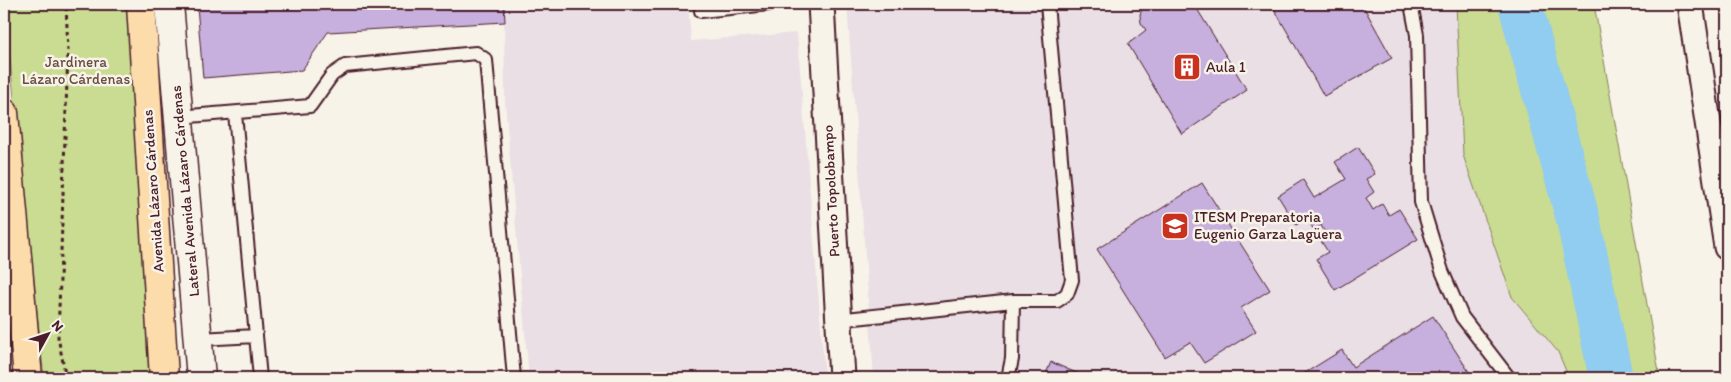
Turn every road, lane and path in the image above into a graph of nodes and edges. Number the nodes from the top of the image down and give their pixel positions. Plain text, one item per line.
1 (66, 4) edge
2 (141, 4) edge
3 (169, 4) edge
4 (768, 4) edge
5 (821, 4) edge
6 (1047, 4) edge
7 (1411, 4) edge
8 (1690, 4) edge
9 (701, 12) dead end
10 (4, 113) edge
11 (235, 114) junction
12 (178, 118) junction
13 (1727, 247) edge
14 (1013, 301) junction
15 (837, 320) junction
16 (256, 336) junction
17 (199, 339) junction
18 (28, 378) edge
19 (66, 378) edge
20 (164, 378) edge
21 (201, 378) edge
22 (260, 378) edge
23 (514, 378) edge
24 (842, 378) edge
25 (1008, 378) edge
26 (1509, 378) edge

1 - 19 path
2 - 20 highway, Avenida Lázaro Cárdenas
3 - 12 main road, Lateral Avenida Lázaro Cárdenas
4 - 9 lane
5 - 15 street, Puerto Topolobampo
6 - 14 lane
7 - 26 lane
8 - 13 street
10 - 18 highway
11 - 12 lane
11 - 16 lane
11 - 23 lane
12 - 17 main road, Lateral Avenida Lázaro Cárdenas
14 - 15 lane
14 - 25 lane
15 - 24 street, Puerto Topolobampo
16 - 17 lane
16 - 22 lane
17 - 21 main road, Lateral Avenida Lázaro Cárdenas

